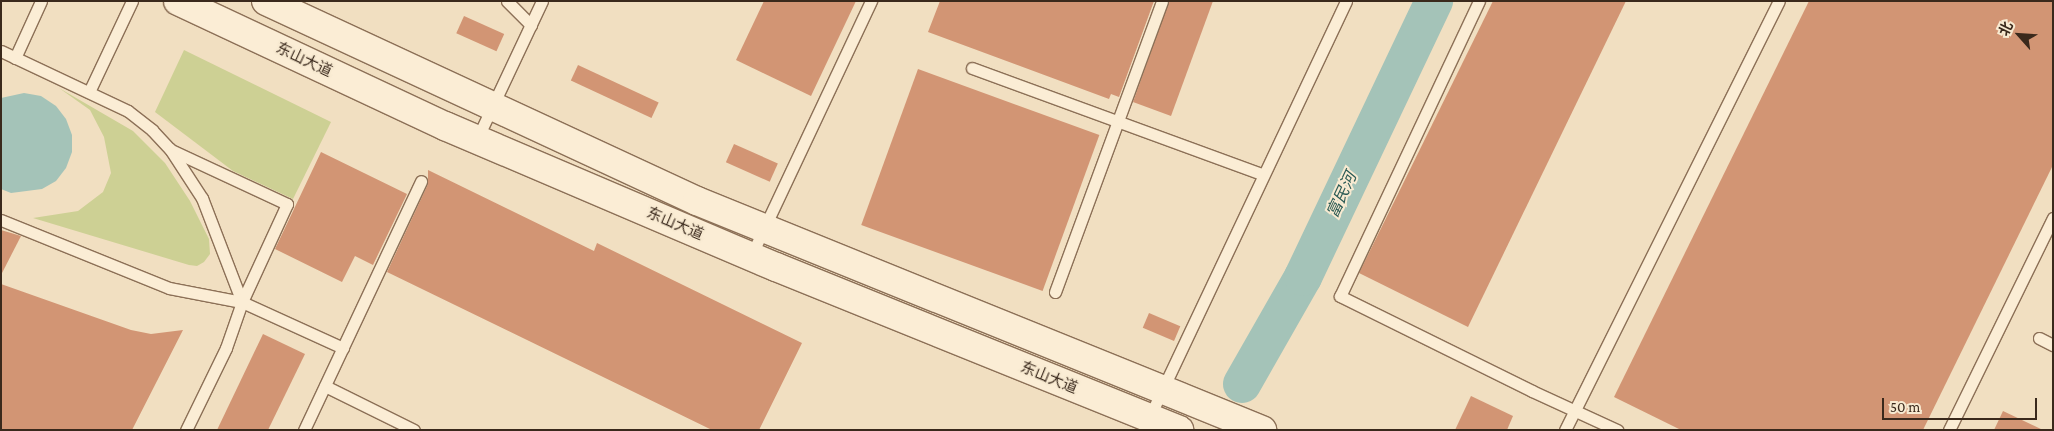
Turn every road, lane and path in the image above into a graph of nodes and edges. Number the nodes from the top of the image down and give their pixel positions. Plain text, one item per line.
1 (41, 1) edge
2 (132, 1) edge
3 (178, 1) edge
4 (266, 1) edge
5 (507, 1) edge
6 (542, 1) edge
7 (871, 1) edge
8 (1162, 1) edge
9 (1346, 1) edge
10 (1479, 1) edge
11 (1779, 1) edge
12 (298, 8) edge
13 (531, 25) junction
14 (1, 52) edge
15 (15, 58) junction
16 (972, 68) dead end
17 (89, 92) junction
18 (493, 106) junction
19 (1118, 121) junction
20 (477, 139) junction
21 (170, 149) junction
22 (1262, 174) junction
23 (421, 181) dead end
24 (2053, 218) edge
25 (1, 220) edge
26 (764, 228) junction
27 (751, 256) junction
28 (1055, 292) dead end
29 (242, 302) junction
30 (2038, 338) dead end
31 (2053, 345) edge
32 (343, 348) junction
33 (325, 386) junction
34 (1161, 390) junction
35 (1574, 412) junction
36 (1149, 418) junction
37 (186, 430) edge
38 (304, 430) edge
39 (414, 430) edge
40 (1178, 430) edge
41 (1262, 430) edge
42 (1565, 430) edge
43 (1617, 430) edge
44 (1949, 430) edge

1 - 15 lane
2 - 17 lane
3 - 20 main road, 东山大道
4 - 12 main road, 东山大道
5 - 13 lane
6 - 13 lane
7 - 26 lane
8 - 19 lane
9 - 22 lane
10 - 35 lane
11 - 35 lane
12 - 18 main road, 东山大道
13 - 18 lane
14 - 15 lane
15 - 17 lane
16 - 19 lane
17 - 21 lane
18 - 20 lane
18 - 26 main road, 东山大道
19 - 22 lane
19 - 28 lane
20 - 27 main road, 东山大道
21 - 29 lane
21 - 29 lane
22 - 34 lane
23 - 32 lane
24 - 44 lane
25 - 29 lane
26 - 27 lane
26 - 34 main road, 东山大道
27 - 36 main road, 东山大道
29 - 32 lane
29 - 37 lane
30 - 31 lane
32 - 33 lane
33 - 38 lane
33 - 39 lane
34 - 36 lane
34 - 41 main road, 东山大道
35 - 42 lane
35 - 43 lane
36 - 40 main road, 东山大道

